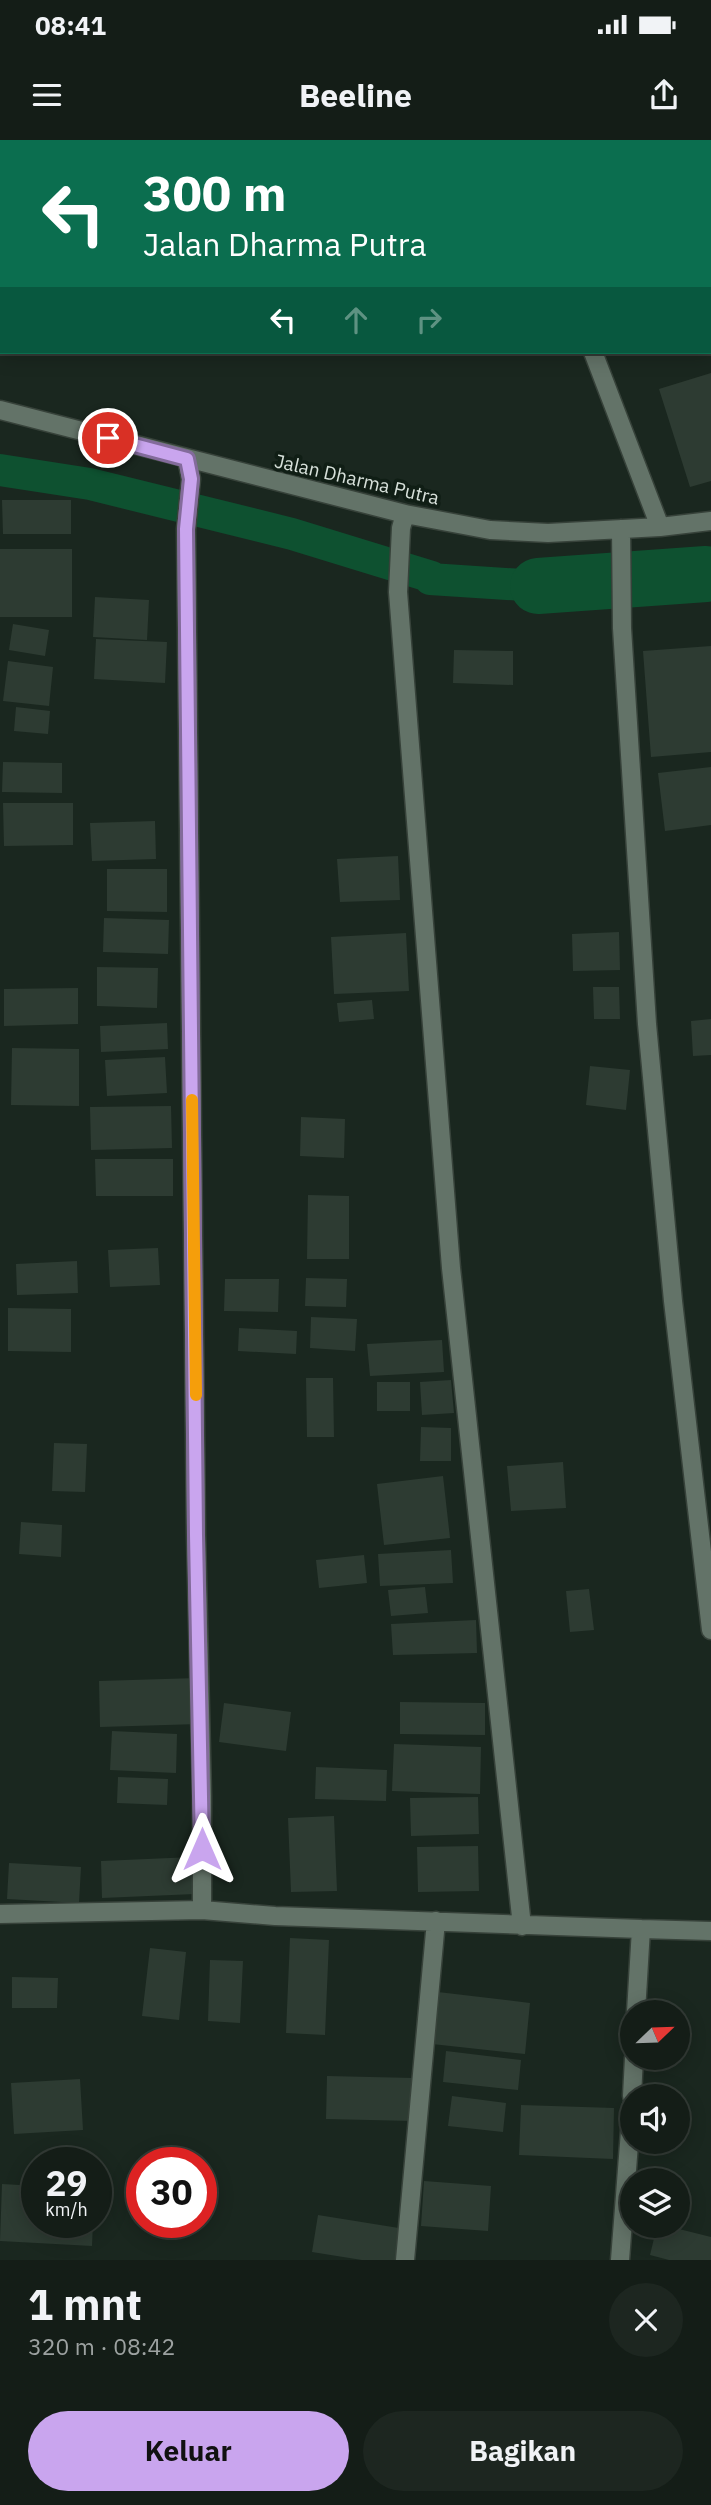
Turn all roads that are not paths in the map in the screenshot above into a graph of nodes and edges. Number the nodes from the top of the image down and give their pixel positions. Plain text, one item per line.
1 (594, 354) edge
2 (0, 410) edge
3 (187, 459) junction
4 (403, 521) junction
5 (711, 521) edge
6 (660, 527) junction
7 (622, 537) junction
8 (711, 1630) edge
9 (202, 1910) junction
10 (0, 1914) edge
11 (436, 1921) junction
12 (522, 1926) junction
13 (641, 1929) junction
14 (711, 1931) edge
15 (637, 2000) edge
16 (628, 2154) edge
17 (405, 2260) edge
18 (620, 2260) edge

1 - 6 street
2 - 3 street, Jalan Dharma Putra
3 - 4 street, Jalan Dharma Putra
3 - 9 street
4 - 7 street, Jalan Dharma Putra
4 - 12 street
5 - 6 street, Jalan Dharma Putra
6 - 7 street, Jalan Dharma Putra
7 - 8 street
9 - 10 street
9 - 11 street
11 - 12 street
11 - 17 street
12 - 13 street
13 - 14 street
13 - 15 street
16 - 18 street

